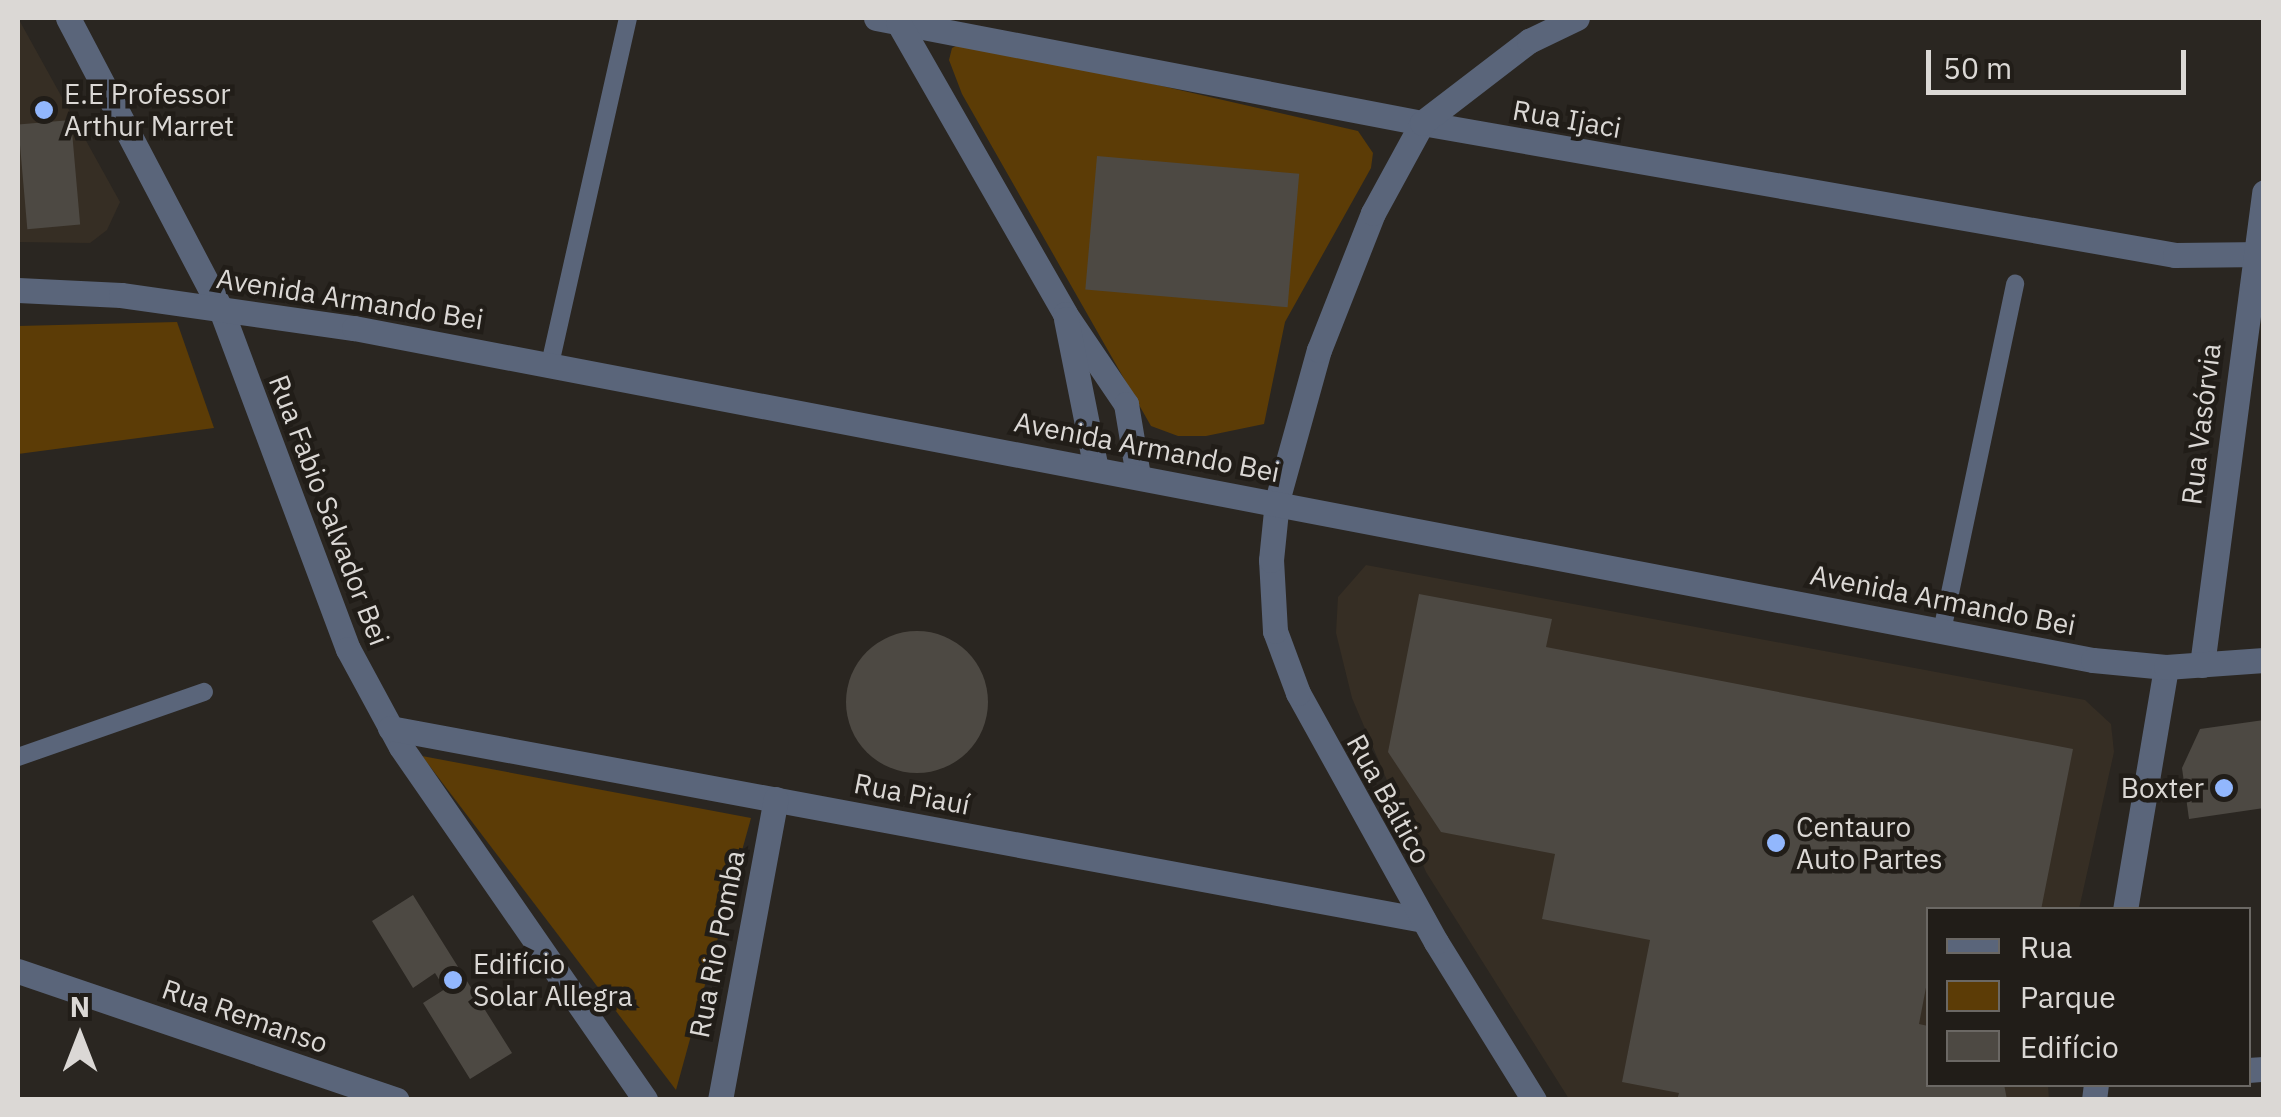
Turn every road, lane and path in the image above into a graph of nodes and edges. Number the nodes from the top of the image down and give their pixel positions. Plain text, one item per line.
1 (68, 18) edge
2 (628, 18) edge
3 (1576, 18) edge
4 (887, 20) edge
5 (1422, 123) junction
6 (2264, 192) edge
7 (2258, 256) edge
8 (2015, 284) dead end
9 (18, 290) edge
10 (220, 307) junction
11 (1065, 314) junction
12 (550, 364) junction
13 (1096, 469) junction
14 (1138, 476) junction
15 (1277, 502) junction
16 (1942, 630) junction
17 (2264, 660) edge
18 (2202, 665) junction
19 (2166, 667) junction
20 (204, 692) dead end
21 (390, 728) junction
22 (18, 757) edge
23 (776, 799) junction
24 (2125, 907) edge
25 (1424, 920) junction
26 (18, 971) edge
27 (396, 1100) edge
28 (645, 1100) edge
29 (720, 1100) edge
30 (1534, 1100) edge

1 - 10 street, Rua Fabio Salvador Bei
2 - 12 lane
3 - 5 street
4 - 5 street, Rua Ijaci
4 - 11 street
5 - 7 street, Rua Ijaci
5 - 15 street, Rua Báltico
6 - 7 street, Rua Vasórvia
7 - 18 street, Rua Vasórvia
8 - 16 lane
9 - 10 street, Avenida Armando Bei
10 - 12 street, Avenida Armando Bei
10 - 21 street, Rua Fabio Salvador Bei
11 - 13 street
11 - 14 street
12 - 13 street, Avenida Armando Bei
13 - 14 street, Avenida Armando Bei
14 - 15 street, Avenida Armando Bei
15 - 16 street, Avenida Armando Bei
15 - 25 street, Rua Báltico
16 - 19 street, Avenida Armando Bei
17 - 18 street, Avenida Armando Bei
18 - 19 street, Avenida Armando Bei
19 - 24 street
20 - 22 lane
21 - 23 street, Rua Piauí
21 - 28 street, Rua Fabio Salvador Bei
23 - 25 street, Rua Piauí
23 - 29 street, Rua Rio Pomba
25 - 30 street, Rua Báltico
26 - 27 street, Rua Remanso

